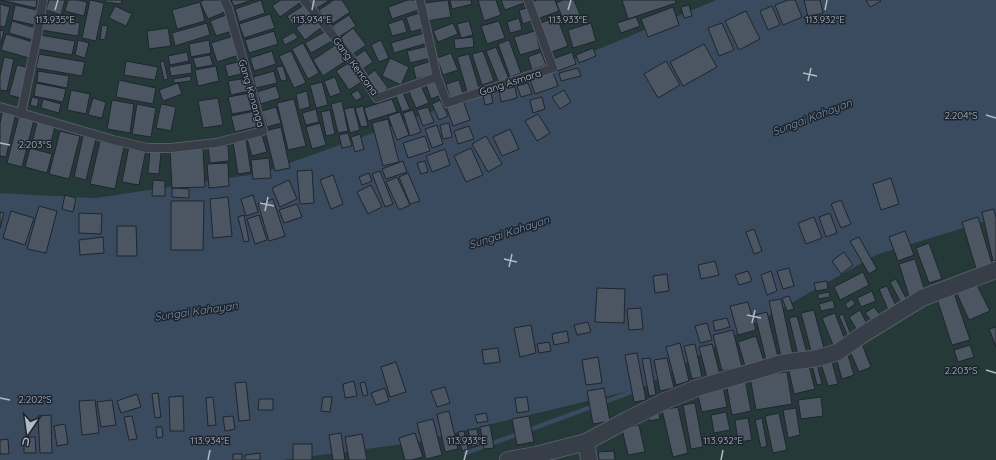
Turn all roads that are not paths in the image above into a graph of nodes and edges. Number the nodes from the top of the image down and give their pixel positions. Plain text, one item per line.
1 (43, 0) edge
2 (224, 0) edge
3 (304, 0) edge
4 (420, 0) edge
5 (528, 0) edge
6 (437, 77) junction
7 (0, 107) edge
8 (21, 114) junction
9 (996, 270) edge
10 (586, 442) junction
11 (508, 460) edge
12 (589, 460) edge

1 - 8 lane
2 - 8 lane, Gang Kenanga
3 - 6 lane, Gang Kencana
4 - 6 lane
5 - 6 lane, Gang Asmara
7 - 8 lane, Gang Kenanga
9 - 10 street
10 - 11 street
10 - 12 street

